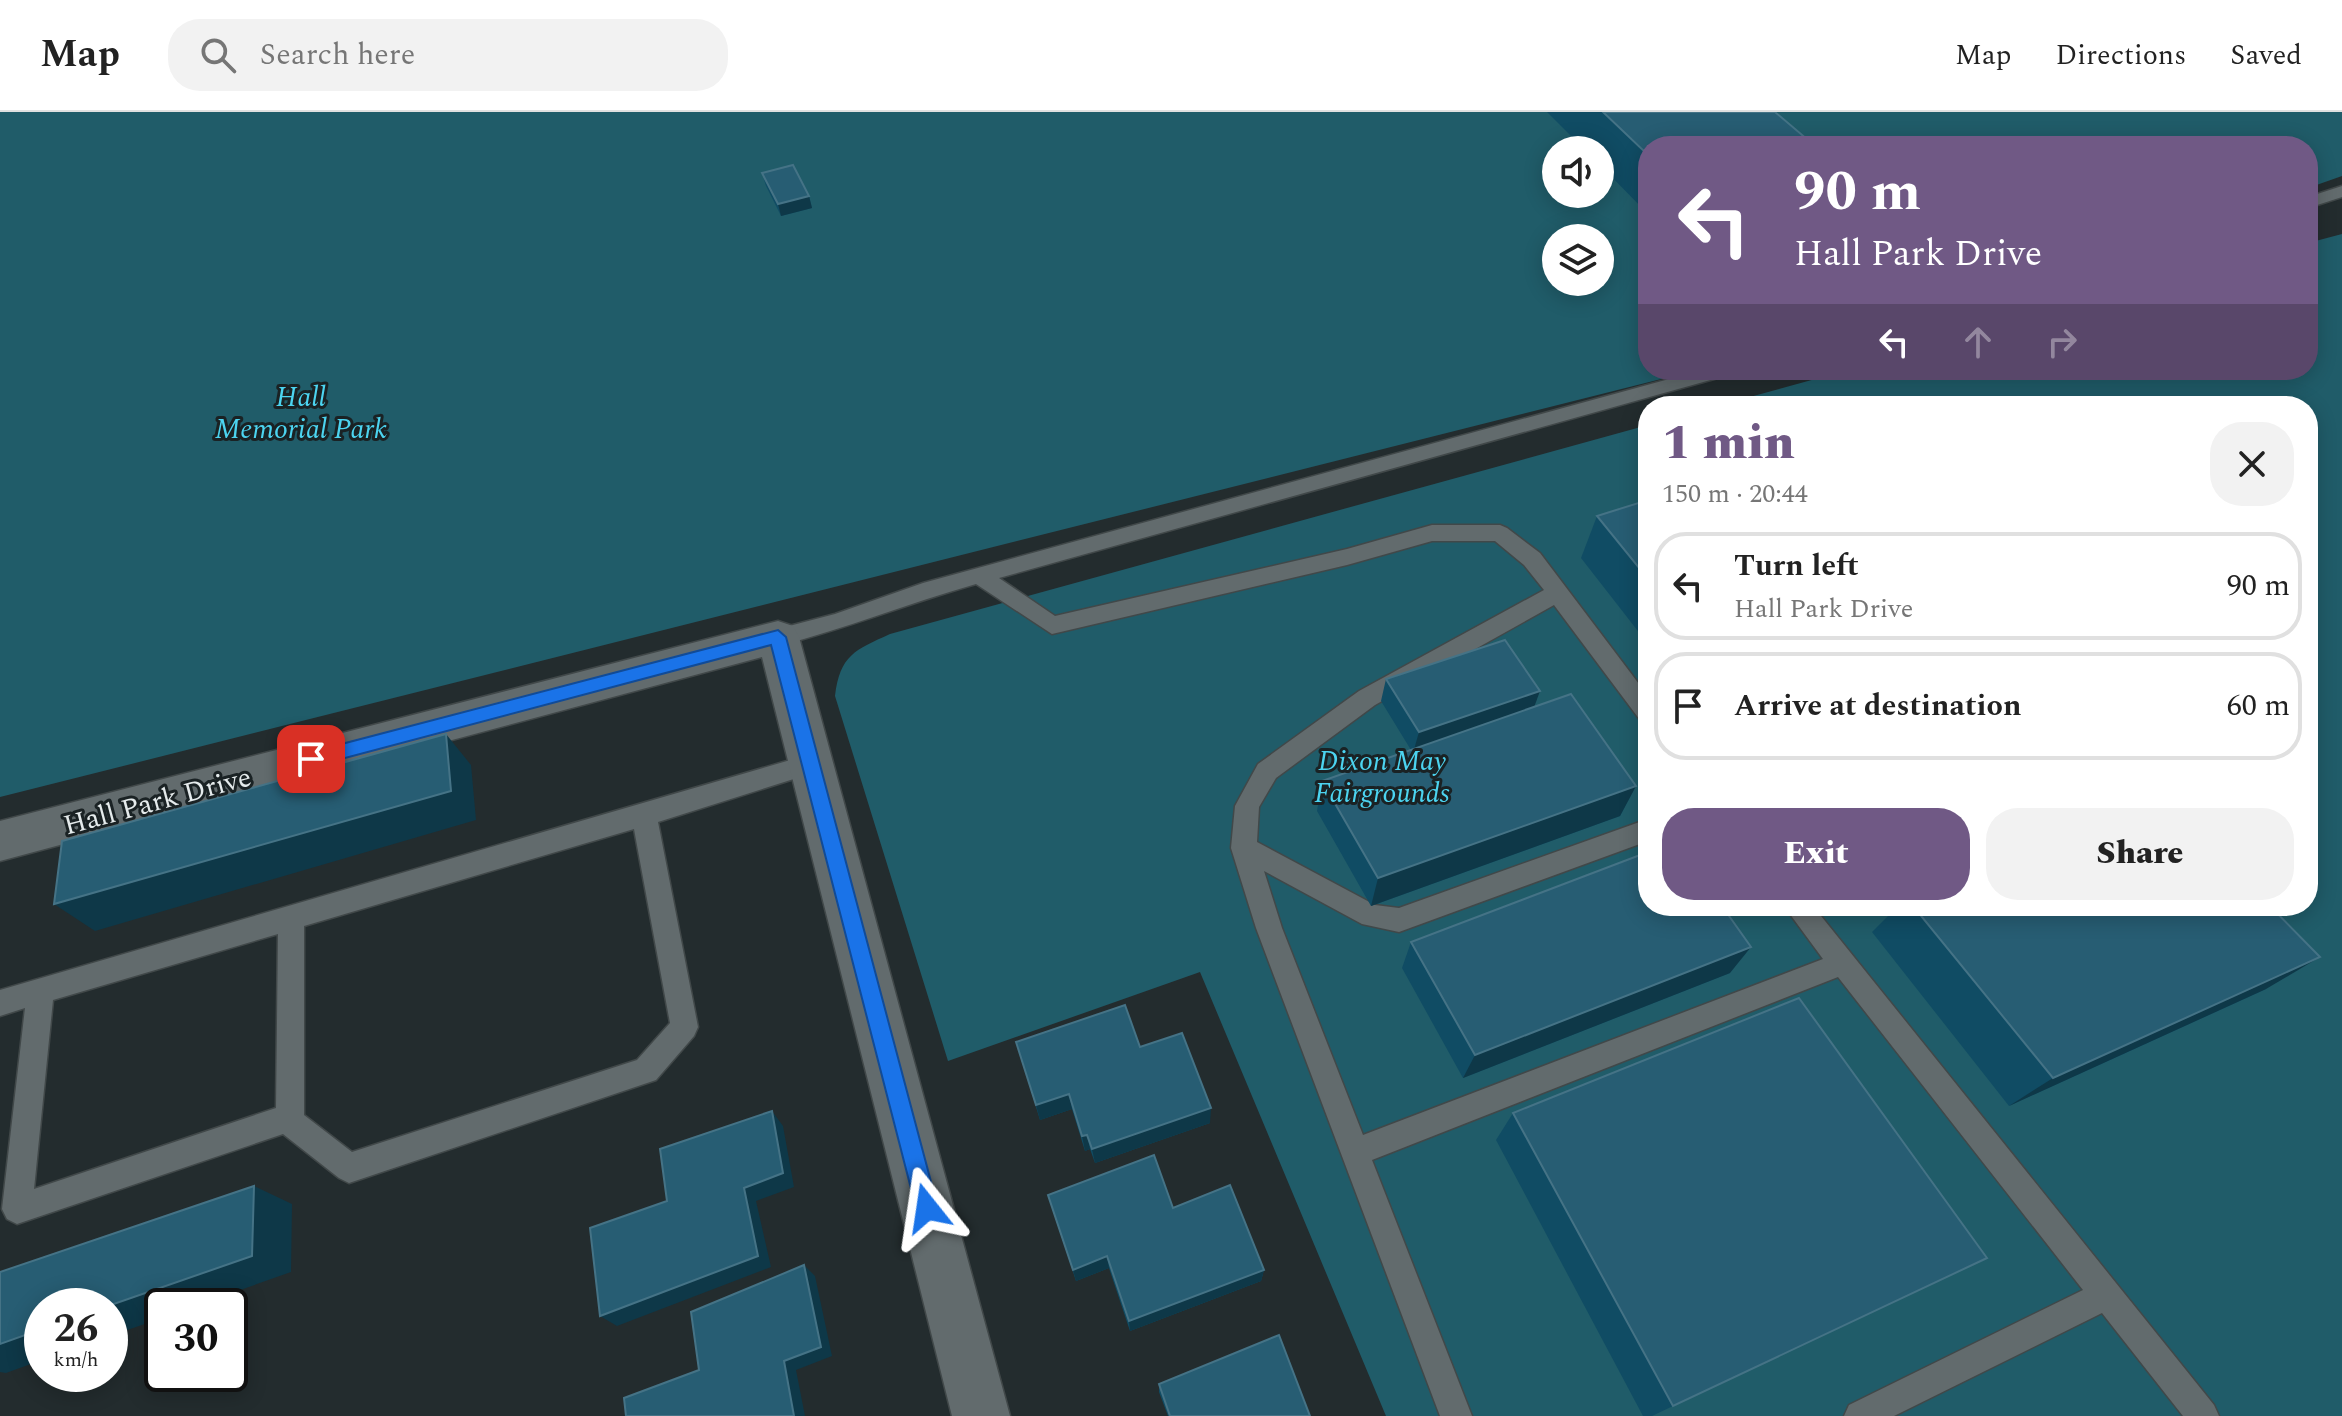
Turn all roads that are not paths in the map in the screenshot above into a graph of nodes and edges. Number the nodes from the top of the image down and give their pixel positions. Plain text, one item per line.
1 (2342, 191) edge
2 (2318, 199) edge
3 (1689, 380) edge
4 (980, 576) junction
5 (1557, 593) junction
6 (778, 637) junction
7 (1638, 700) edge
8 (811, 764) junction
9 (644, 815) junction
10 (1638, 834) edge
11 (0, 841) edge
12 (1244, 848) junction
13 (1805, 916) edge
14 (291, 919) junction
15 (1843, 963) junction
16 (40, 991) junction
17 (0, 1003) edge
18 (290, 1123) junction
19 (1354, 1153) junction
20 (2106, 1295) junction
21 (981, 1416) edge
22 (1456, 1416) edge
23 (1860, 1416) edge
24 (2203, 1416) edge

1 - 2 lane
3 - 4 lane
4 - 5 lane
4 - 6 lane
5 - 7 lane
5 - 12 lane
6 - 8 street
6 - 11 street, Hall Park Drive
8 - 9 lane
8 - 21 street
9 - 14 lane
9 - 18 lane
10 - 12 lane
12 - 19 lane
13 - 15 lane
14 - 16 lane
14 - 18 lane
15 - 19 lane
15 - 20 lane
16 - 17 lane
16 - 18 lane
19 - 22 lane
20 - 23 lane
20 - 24 lane

